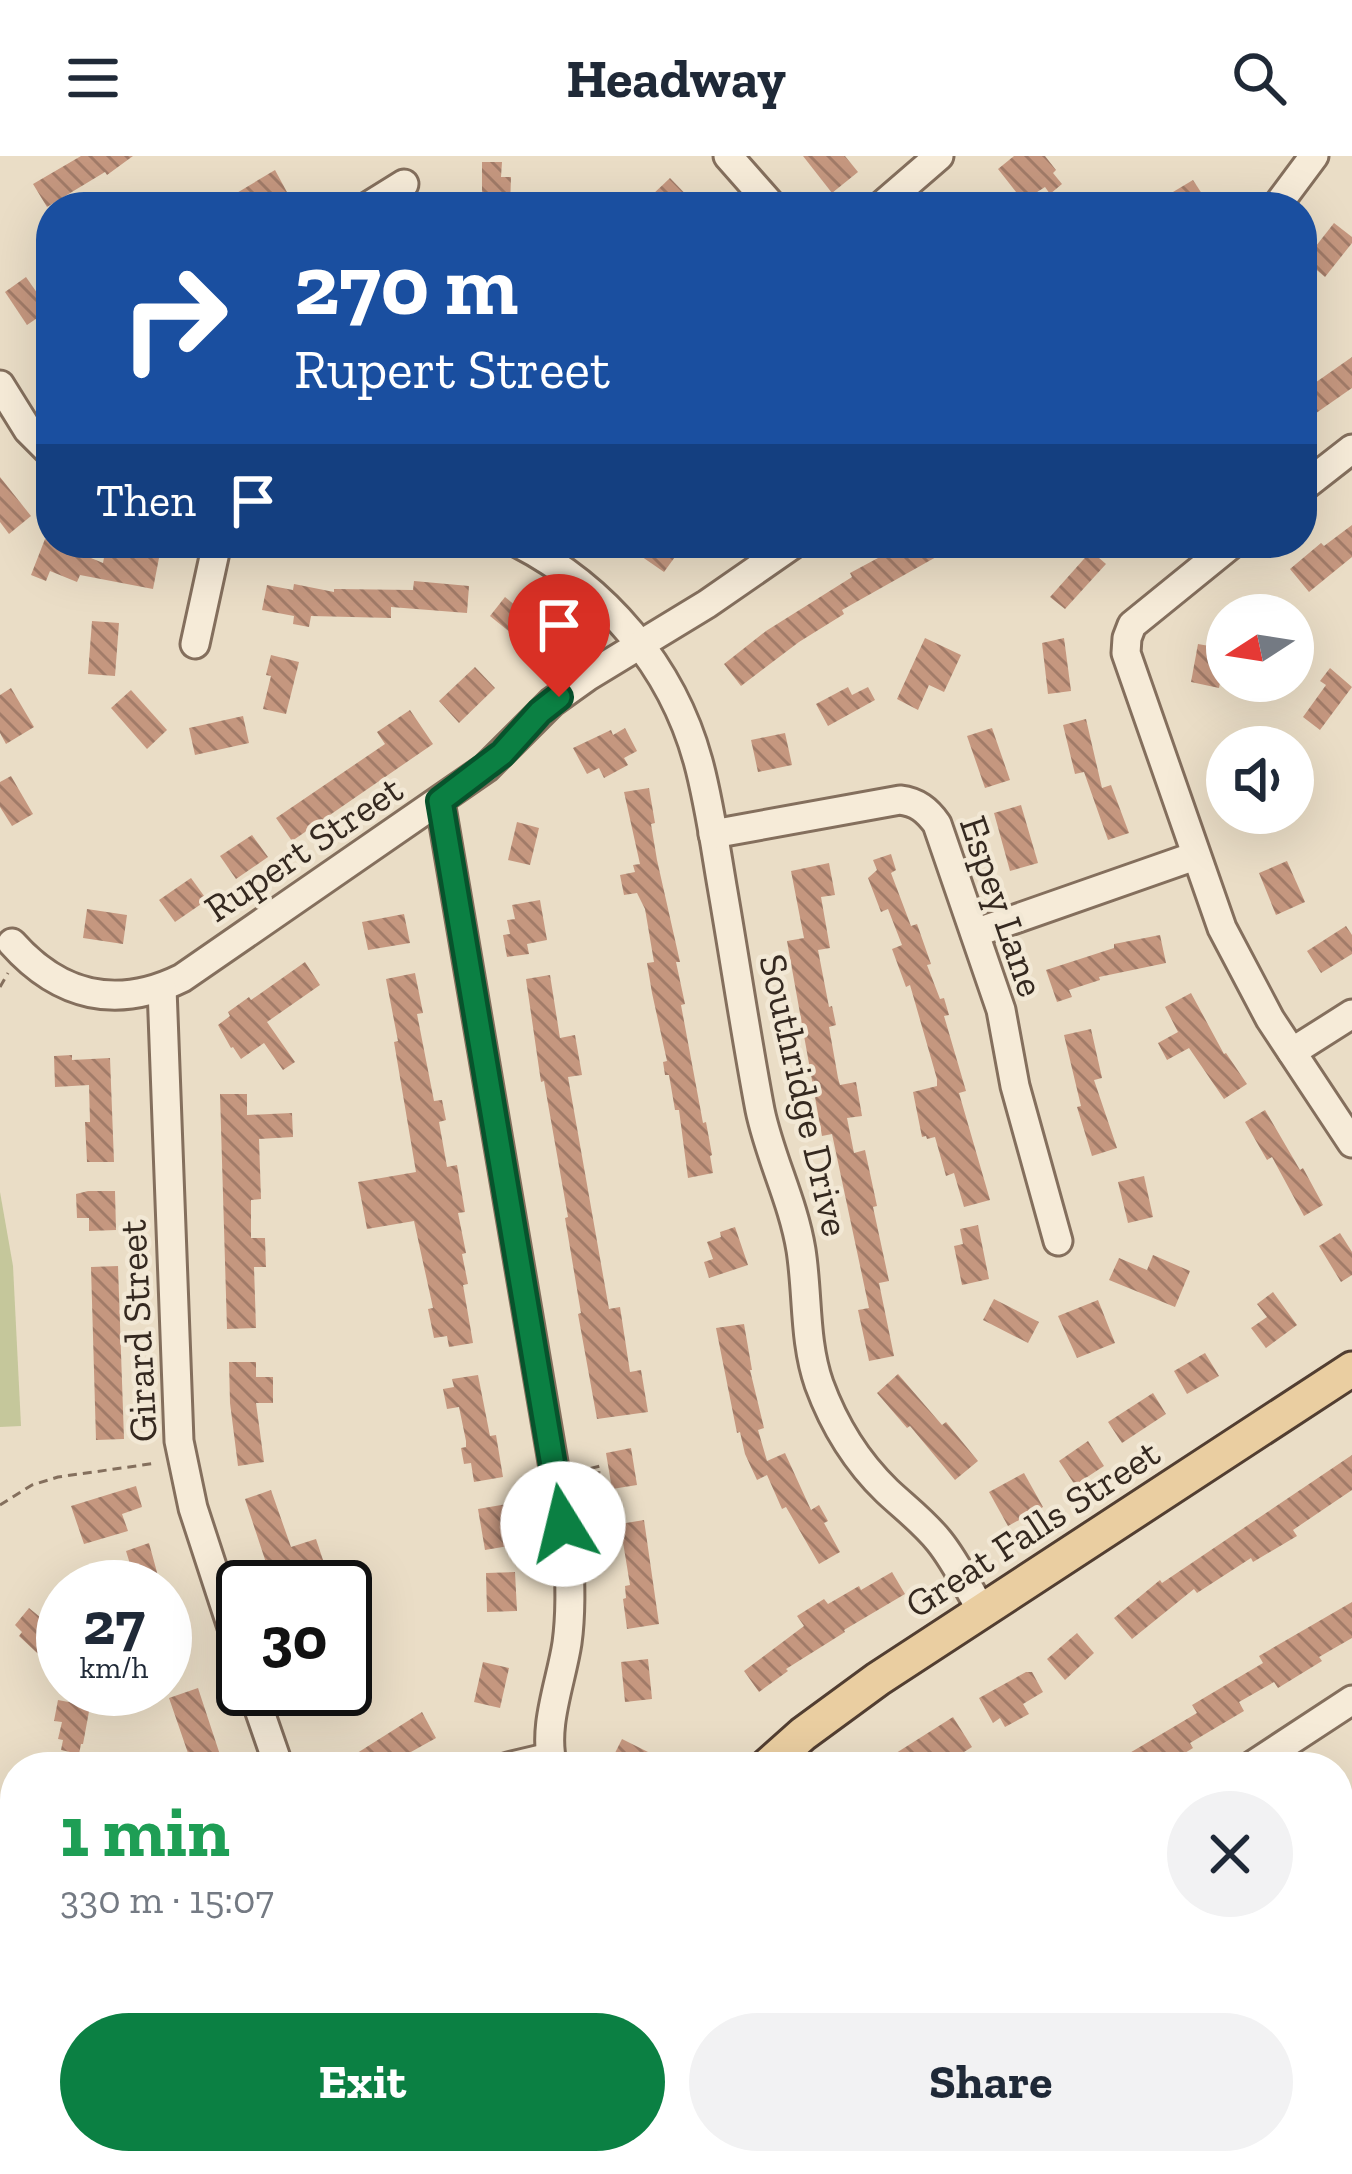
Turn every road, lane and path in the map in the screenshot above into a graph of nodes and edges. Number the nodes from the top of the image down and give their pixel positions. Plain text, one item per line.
1 (728, 156) edge
2 (939, 156) edge
3 (1314, 156) edge
4 (404, 184) dead end
5 (391, 192) edge
6 (760, 192) edge
7 (897, 192) edge
8 (1287, 192) edge
9 (0, 385) edge
10 (36, 438) edge
11 (1352, 449) edge
12 (1317, 476) edge
13 (215, 558) edge
14 (544, 558) edge
15 (773, 558) edge
16 (1213, 558) edge
17 (195, 644) dead end
18 (640, 644) junction
19 (440, 801) junction
20 (712, 834) junction
21 (1196, 856) junction
22 (975, 933) junction
23 (12, 943) dead end
24 (8, 973) dead end
25 (0, 987) edge
26 (162, 988) junction
27 (1352, 1014) edge
28 (1292, 1052) junction
29 (1352, 1143) edge
30 (1058, 1241) dead end
31 (1352, 1369) edge
32 (182, 1459) junction
33 (572, 1473) dead end
34 (595, 1494) dead end
35 (0, 1505) edge
36 (216, 1578) edge
37 (982, 1611) junction
38 (1352, 1700) edge
39 (262, 1716) edge
40 (274, 1752) edge
41 (551, 1752) edge
42 (783, 1752) edge
43 (1273, 1752) edge

1 - 6 street
2 - 7 street
3 - 8 street
4 - 5 street
9 - 10 street
11 - 12 street
13 - 17 street
14 - 18 street, Southridge Drive
15 - 18 street, Rupert Street
16 - 21 street
18 - 19 street, Rupert Street
18 - 20 street, Southridge Drive
19 - 26 street, Rupert Street
19 - 41 street
20 - 22 street, Espey Lane
20 - 37 street, Southridge Drive
21 - 22 street
21 - 28 street
22 - 30 street, Espey Lane
23 - 26 street, Rupert Street
24 - 25 path
26 - 32 street, Girard Street
27 - 28 street
28 - 29 street
31 - 37 main road, Great Falls Street
32 - 35 path
32 - 36 street, Girard Street
33 - 34 path
37 - 42 main road, Great Falls Street
38 - 43 street
39 - 40 street

